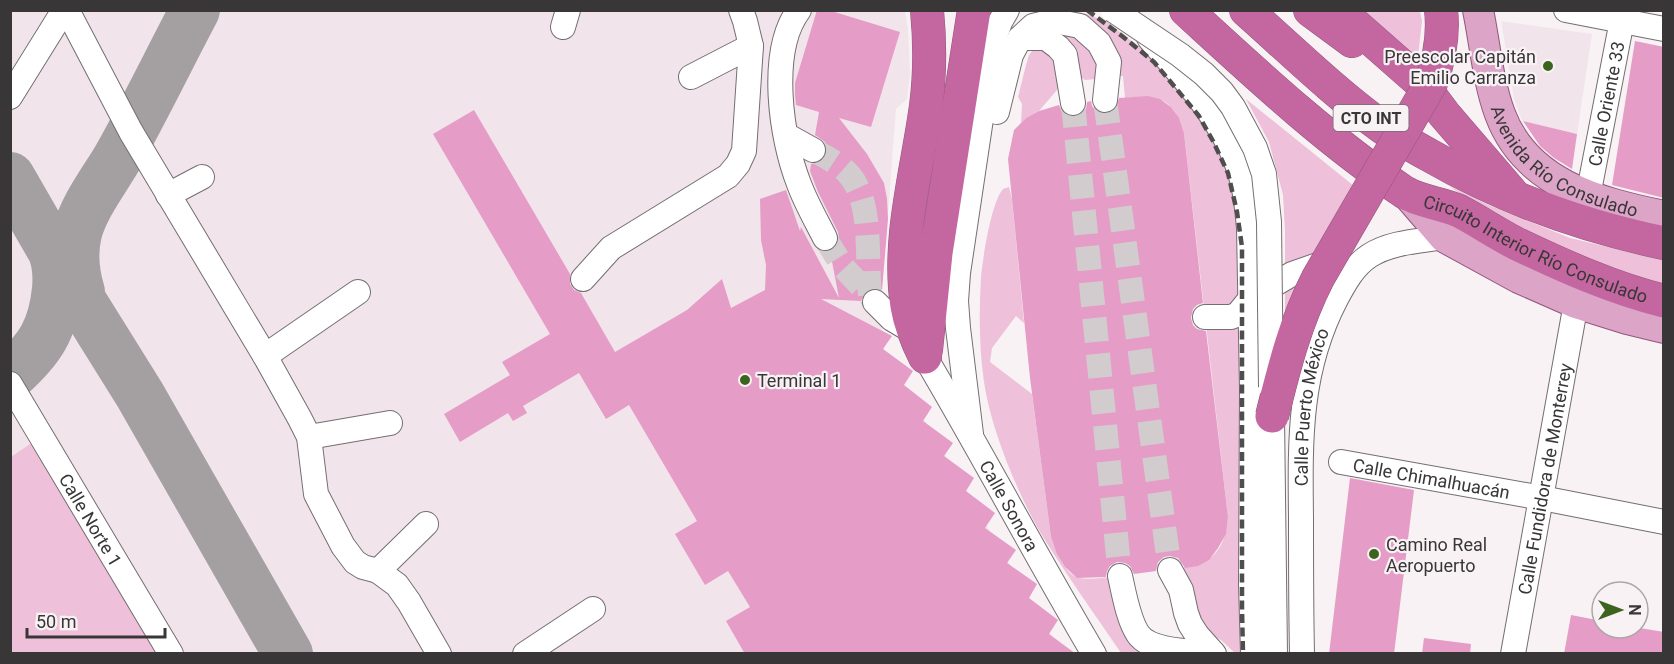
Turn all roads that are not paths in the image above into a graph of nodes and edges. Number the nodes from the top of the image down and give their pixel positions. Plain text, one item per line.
1 (65, 10) edge
2 (741, 10) edge
3 (799, 10) edge
4 (927, 10) edge
5 (974, 10) edge
6 (1007, 10) edge
7 (1114, 10) edge
8 (1186, 10) edge
9 (1246, 10) edge
10 (1310, 10) edge
11 (1338, 10) edge
12 (1441, 10) edge
13 (1478, 10) edge
14 (1566, 10) edge
15 (1623, 16) edge
16 (1664, 29) edge
17 (1020, 38) junction
18 (751, 46) junction
19 (691, 77) dead end
20 (10, 97) edge
21 (1105, 100) tunnel mouth
22 (1073, 103) tunnel mouth
23 (1444, 114) junction
24 (786, 135) junction
25 (813, 150) tunnel mouth
26 (202, 177) dead end
27 (1407, 194) junction
28 (168, 195) junction
29 (1588, 196) junction
30 (970, 197) junction
31 (1516, 197) junction
32 (1664, 216) edge
33 (1444, 237) junction
34 (825, 238) tunnel mouth
35 (1664, 243) edge
36 (1390, 246) junction
37 (583, 279) dead end
38 (358, 292) dead end
39 (1251, 298) junction
40 (1664, 301) edge
41 (875, 302) tunnel mouth
42 (1576, 303) junction
43 (1205, 317) dead end
44 (1664, 328) edge
45 (919, 344) junction
46 (265, 356) junction
47 (10, 384) edge
48 (1272, 416) junction
49 (390, 423) dead end
50 (971, 435) junction
51 (309, 437) junction
52 (1341, 462) dead end
53 (1542, 498) junction
54 (1664, 522) edge
55 (426, 524) dead end
56 (1170, 570) tunnel mouth
57 (378, 571) junction
58 (1120, 576) tunnel mouth
59 (592, 609) dead end
60 (1079, 629) junction
61 (1214, 653) edge
62 (171, 654) edge
63 (439, 654) edge
64 (525, 654) edge
65 (1094, 654) edge
66 (1107, 654) edge
67 (1252, 654) edge
68 (1275, 654) edge
69 (1302, 654) edge
70 (1514, 654) edge

1 - 20 street
1 - 28 street
2 - 18 street
3 - 24 street
4 - 45 highway
5 - 45 highway
6 - 30 street
7 - 39 street
7 - 48 street, bridge
8 - 27 highway, CTO INT
9 - 31 highway, CTO INT
10 - 23 highway
11 - 23 highway
12 - 48 highway, bridge
13 - 29 main road, Avenida Río Consulado
14 - 15 street
15 - 16 street
15 - 29 street, Calle Oriente 33
17 - 21 street
17 - 22 street
17 - 30 street
18 - 19 street
18 - 37 street
23 - 31 highway
24 - 25 street
24 - 34 street
26 - 28 street
27 - 33 main road, CTO INT
27 - 40 highway, Circuito Interior Río Consulado / CTO INT
28 - 46 street
29 - 32 main road, Avenida Río Consulado
30 - 50 street
31 - 35 highway, CTO INT
33 - 36 street, Calle Puerto México
33 - 42 main road, CTO INT
36 - 39 street
36 - 69 street, Calle Puerto México
38 - 46 street
39 - 43 street
39 - 67 street
41 - 45 street
42 - 44 main road, CTO INT
42 - 53 street, Calle Fundidora de Monterrey
45 - 50 street, Calle Sonora
46 - 51 street
47 - 62 street, Calle Norte 1
48 - 68 street
49 - 51 street
50 - 60 street, Calle Sonora
51 - 57 street
52 - 53 street, Calle Chimalhuacán
53 - 54 street, Calle Chimalhuacán
53 - 70 street, Calle Fundidora de Monterrey
55 - 57 street
56 - 61 street
57 - 63 street
58 - 61 street
59 - 64 street
60 - 65 street, Calle Sonora
60 - 66 street

